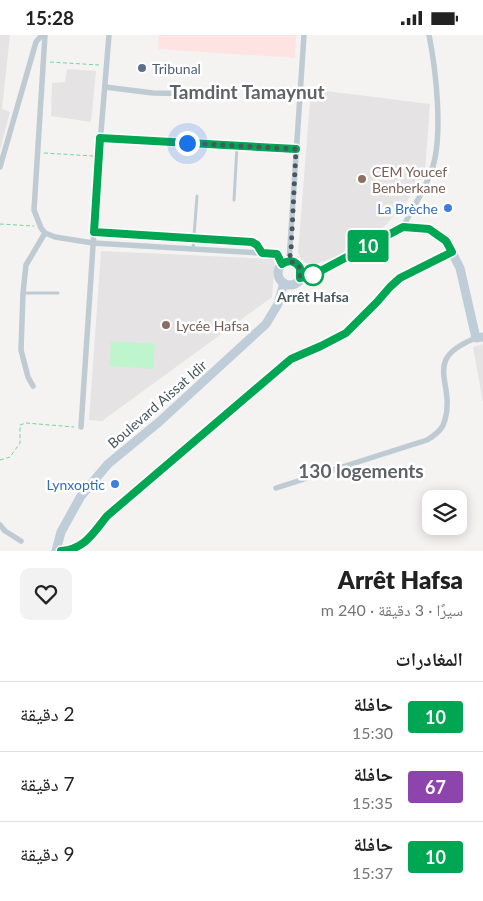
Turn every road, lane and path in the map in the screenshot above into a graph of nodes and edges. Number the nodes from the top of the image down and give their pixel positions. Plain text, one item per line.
1 (44, 35) edge
2 (109, 35) edge
3 (304, 35) edge
4 (429, 35) edge
5 (44, 61) junction
6 (107, 65) junction
7 (105, 87) junction
8 (204, 94) dead end
9 (100, 138) junction
10 (237, 146) junction
11 (296, 149) junction
12 (38, 153) junction
13 (98, 157) junction
14 (0, 167) edge
15 (198, 196) dead end
16 (234, 201) dead end
17 (0, 224) edge
18 (40, 227) junction
19 (403, 227) junction
20 (94, 232) junction
21 (45, 233) junction
22 (194, 238) junction
23 (93, 243) junction
24 (194, 249) junction
25 (452, 252) junction
26 (262, 253) junction
27 (285, 262) junction
28 (300, 278) junction
29 (284, 283) junction
30 (23, 293) junction
31 (58, 293) dead end
32 (480, 337) edge
33 (32, 386) dead end
34 (81, 427) joint
35 (0, 459) edge
36 (276, 488) dead end
37 (0, 525) edge
38 (21, 541) dead end
39 (56, 551) edge
40 (61, 551) edge

1 - 5 street
1 - 14 street
2 - 6 street
3 - 11 street
4 - 19 street
5 - 6 path
5 - 12 street
6 - 7 street
7 - 8 street
7 - 9 street
9 - 10 street
9 - 13 street
10 - 11 street
10 - 16 lane
11 - 27 street
12 - 13 path
12 - 18 street
13 - 20 street
15 - 22 lane
17 - 18 path
18 - 21 street
19 - 25 street
19 - 28 street
20 - 22 lane
20 - 23 street
21 - 23 street
21 - 30 street
22 - 24 lane
22 - 26 lane
23 - 24 street
23 - 34 street
24 - 26 street
25 - 32 street
25 - 40 street
26 - 27 street
27 - 28 street
27 - 29 street
28 - 29 street
29 - 39 street, Boulevard Aissat Idir
30 - 31 lane
30 - 33 street
32 - 36 street
34 - 35 path
37 - 38 street

